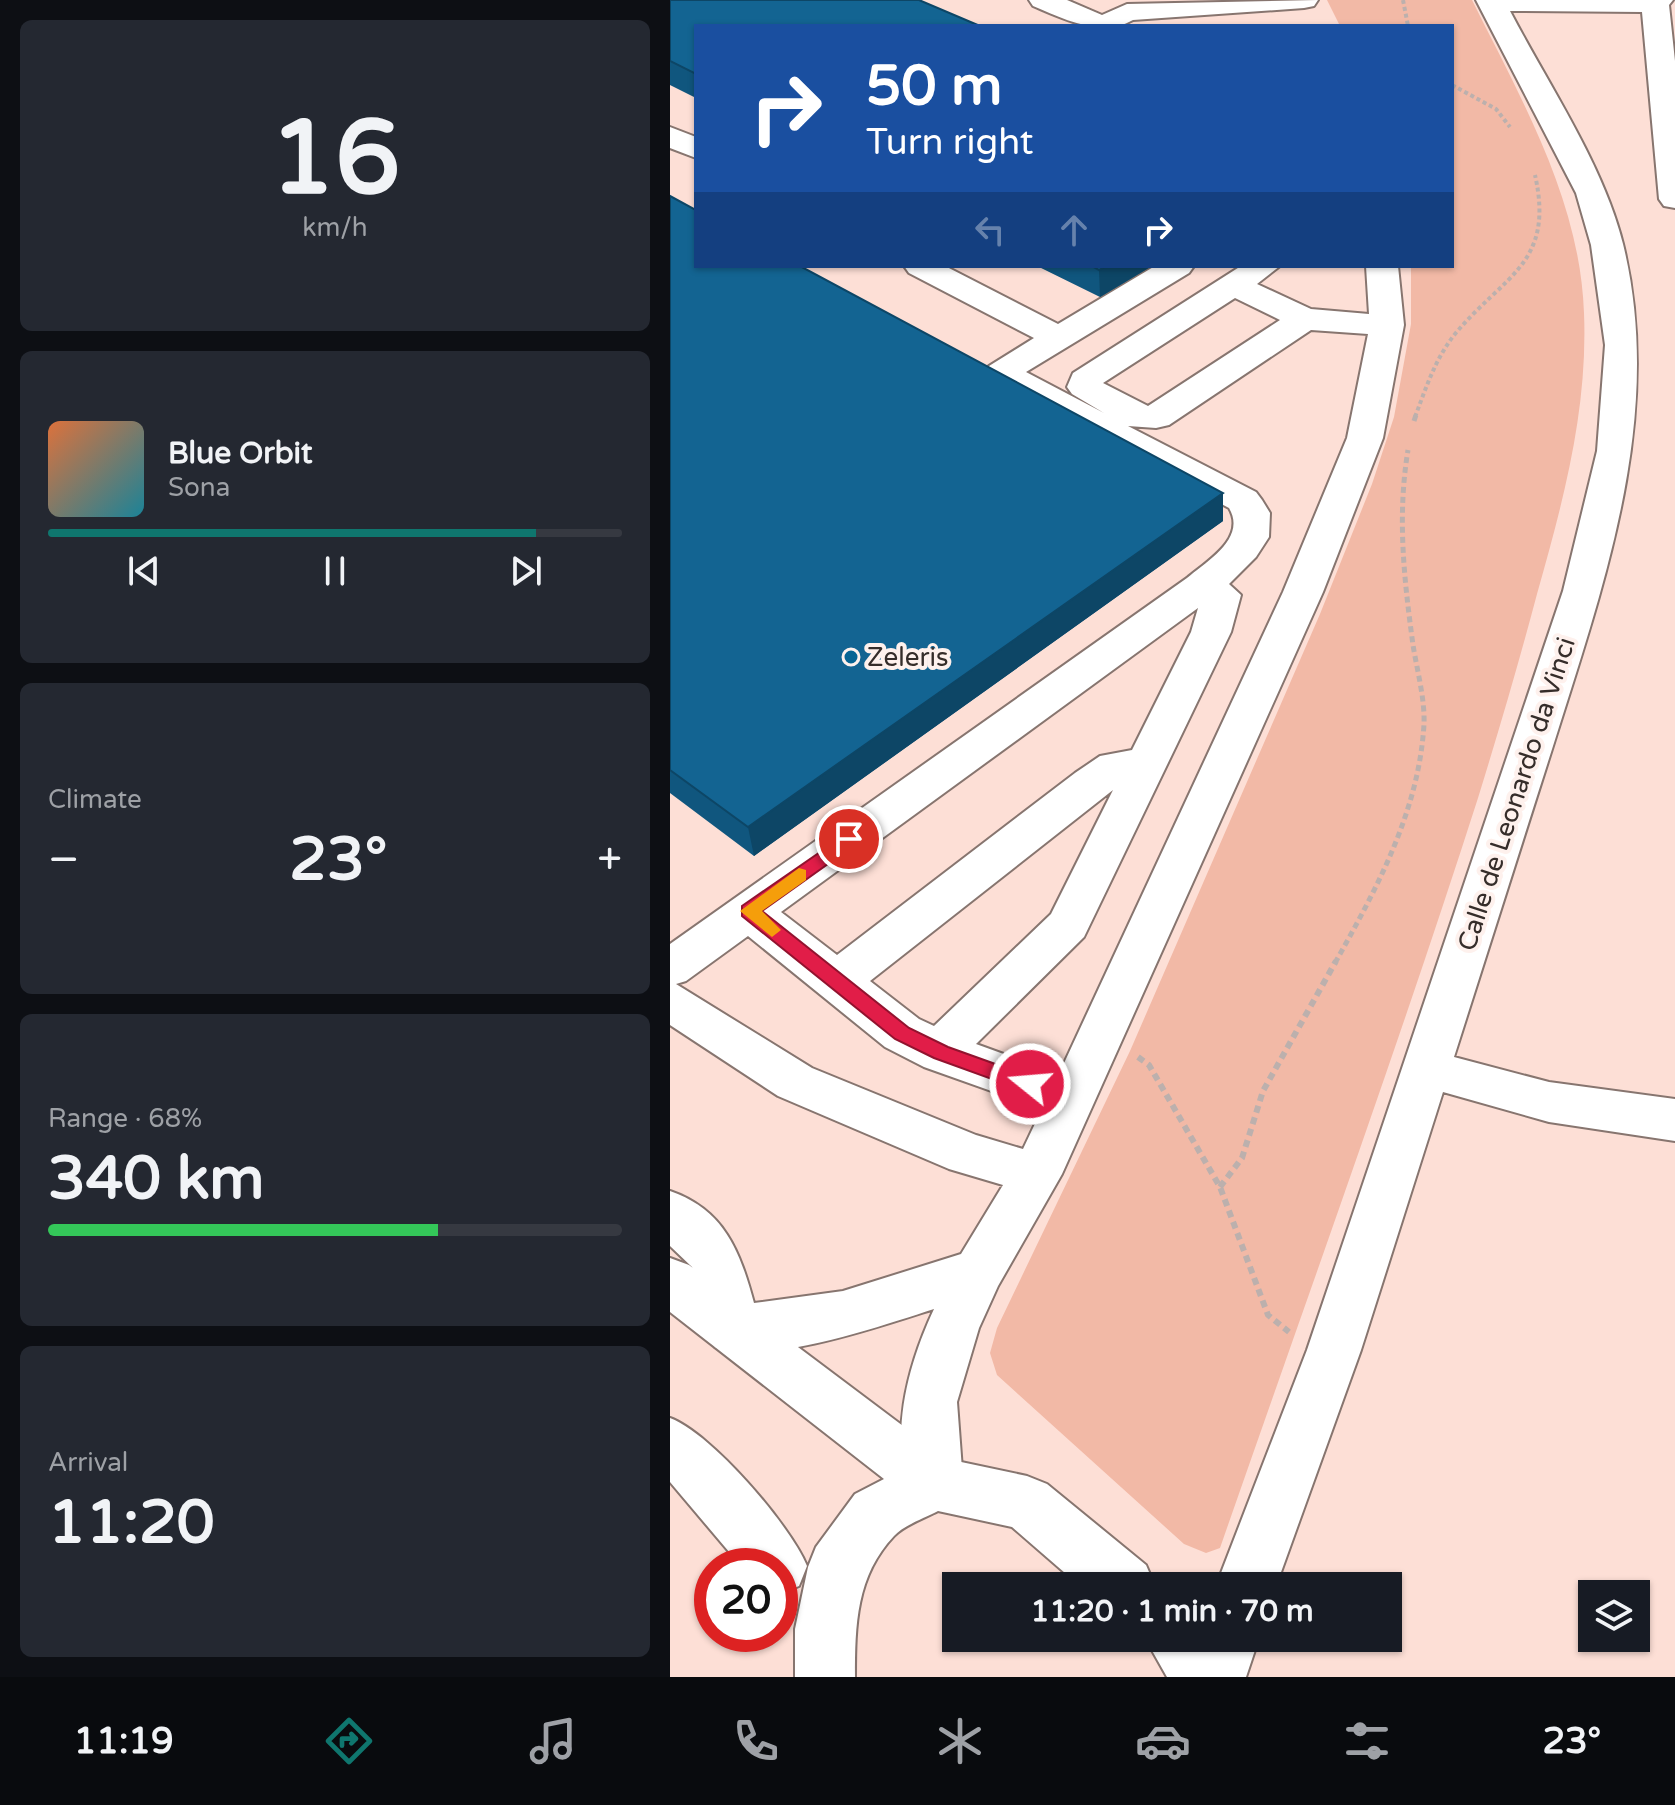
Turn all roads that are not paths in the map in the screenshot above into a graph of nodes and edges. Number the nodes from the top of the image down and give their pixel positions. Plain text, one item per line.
1 (1043, 0) edge
2 (1304, 0) edge
3 (1311, 0) edge
4 (1491, 1) edge
5 (1657, 2) edge
6 (1100, 24) edge
7 (1108, 24) edge
8 (1320, 24) edge
9 (670, 136) edge
10 (694, 148) edge
11 (1675, 199) edge
12 (924, 268) edge
13 (1175, 268) edge
14 (1261, 268) edge
15 (1382, 268) edge
16 (1233, 285) junction
17 (1304, 319) junction
18 (1387, 325) junction
19 (1059, 338) junction
20 (1201, 587) junction
21 (1147, 763) junction
22 (749, 911) junction
23 (670, 968) edge
24 (835, 982) junction
25 (670, 1001) edge
26 (941, 1053) junction
27 (1426, 1067) junction
28 (1070, 1097) junction
29 (1675, 1120) edge
30 (1037, 1174) junction
31 (670, 1213) edge
32 (979, 1271) junction
33 (670, 1281) edge
34 (734, 1330) junction
35 (670, 1444) edge
36 (934, 1483) junction
37 (763, 1548) edge
38 (1108, 1572) edge
39 (1251, 1572) edge
40 (798, 1603) edge
41 (1185, 1652) edge
42 (1224, 1652) edge
43 (825, 1653) edge
44 (1204, 1677) edge
45 (1216, 1677) edge

1 - 6 street
2 - 7 street
3 - 8 street
4 - 5 street
4 - 27 street, Calle de Leonardo da Vinci
5 - 11 street
9 - 10 street
12 - 19 street
13 - 19 street
14 - 16 street
15 - 18 street
16 - 17 street
16 - 17 street
17 - 18 street
18 - 28 street
19 - 20 street
20 - 21 street
20 - 22 street
21 - 24 street
21 - 26 street
22 - 23 street
22 - 24 street
24 - 26 street
25 - 30 street
26 - 28 street
27 - 29 street
27 - 39 street, Calle de Leonardo da Vinci
28 - 30 street
30 - 32 street
31 - 34 street
32 - 34 street
32 - 36 street
33 - 34 street
34 - 36 street
35 - 37 street
36 - 38 street
36 - 43 street
40 - 43 street
41 - 44 street
42 - 45 street

